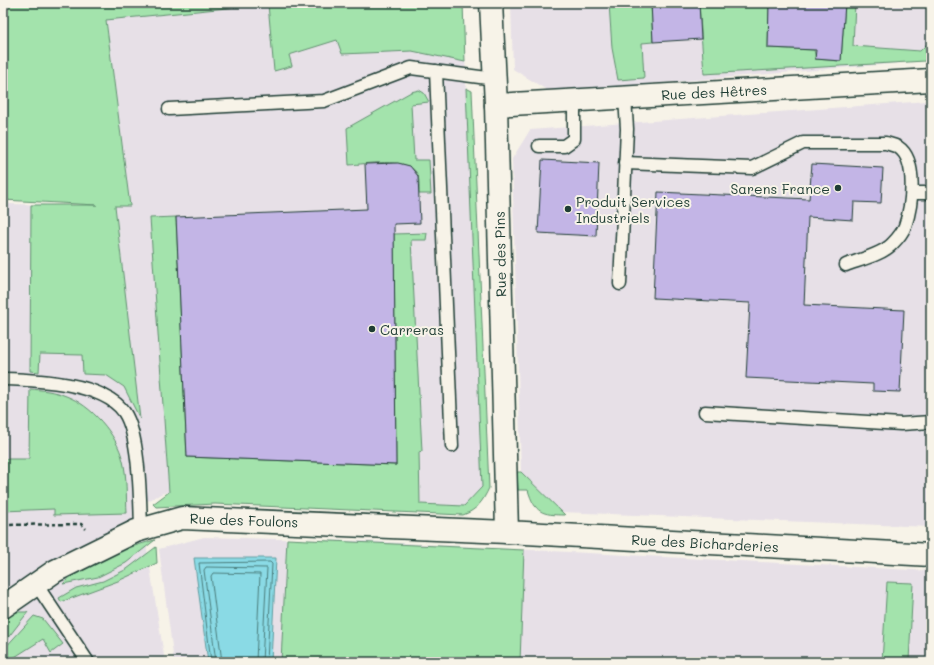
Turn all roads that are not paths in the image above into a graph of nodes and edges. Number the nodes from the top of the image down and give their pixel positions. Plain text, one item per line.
1 (491, 3) edge
2 (436, 71) junction
3 (495, 79) junction
4 (931, 80) edge
5 (625, 97) junction
6 (574, 100) junction
7 (496, 105) junction
8 (169, 109) dead end
9 (539, 146) dead end
10 (626, 163) junction
11 (913, 193) junction
12 (931, 194) edge
13 (846, 265) dead end
14 (620, 284) dead end
15 (3, 379) edge
16 (704, 412) dead end
17 (931, 422) edge
18 (452, 446) dead end
19 (141, 529) junction
20 (507, 532) junction
21 (931, 555) edge
22 (36, 584) junction
23 (3, 607) edge
24 (88, 662) edge

1 - 3 street, Rue des Pins
2 - 3 lane
2 - 8 lane
2 - 18 lane
3 - 7 street, Rue des Pins
4 - 5 street, Rue des Hêtres
5 - 6 street, Rue des Hêtres
5 - 10 lane
6 - 7 street, Rue des Hêtres
6 - 9 lane
7 - 20 street, Rue des Pins
10 - 11 lane
10 - 14 lane
11 - 12 lane
11 - 13 lane
15 - 19 lane
16 - 17 lane
19 - 20 street, Rue des Foulons
19 - 22 street, Rue des Foulons
20 - 21 street, Rue des Bicharderies
22 - 23 street, Rue des Foulons
22 - 24 lane

